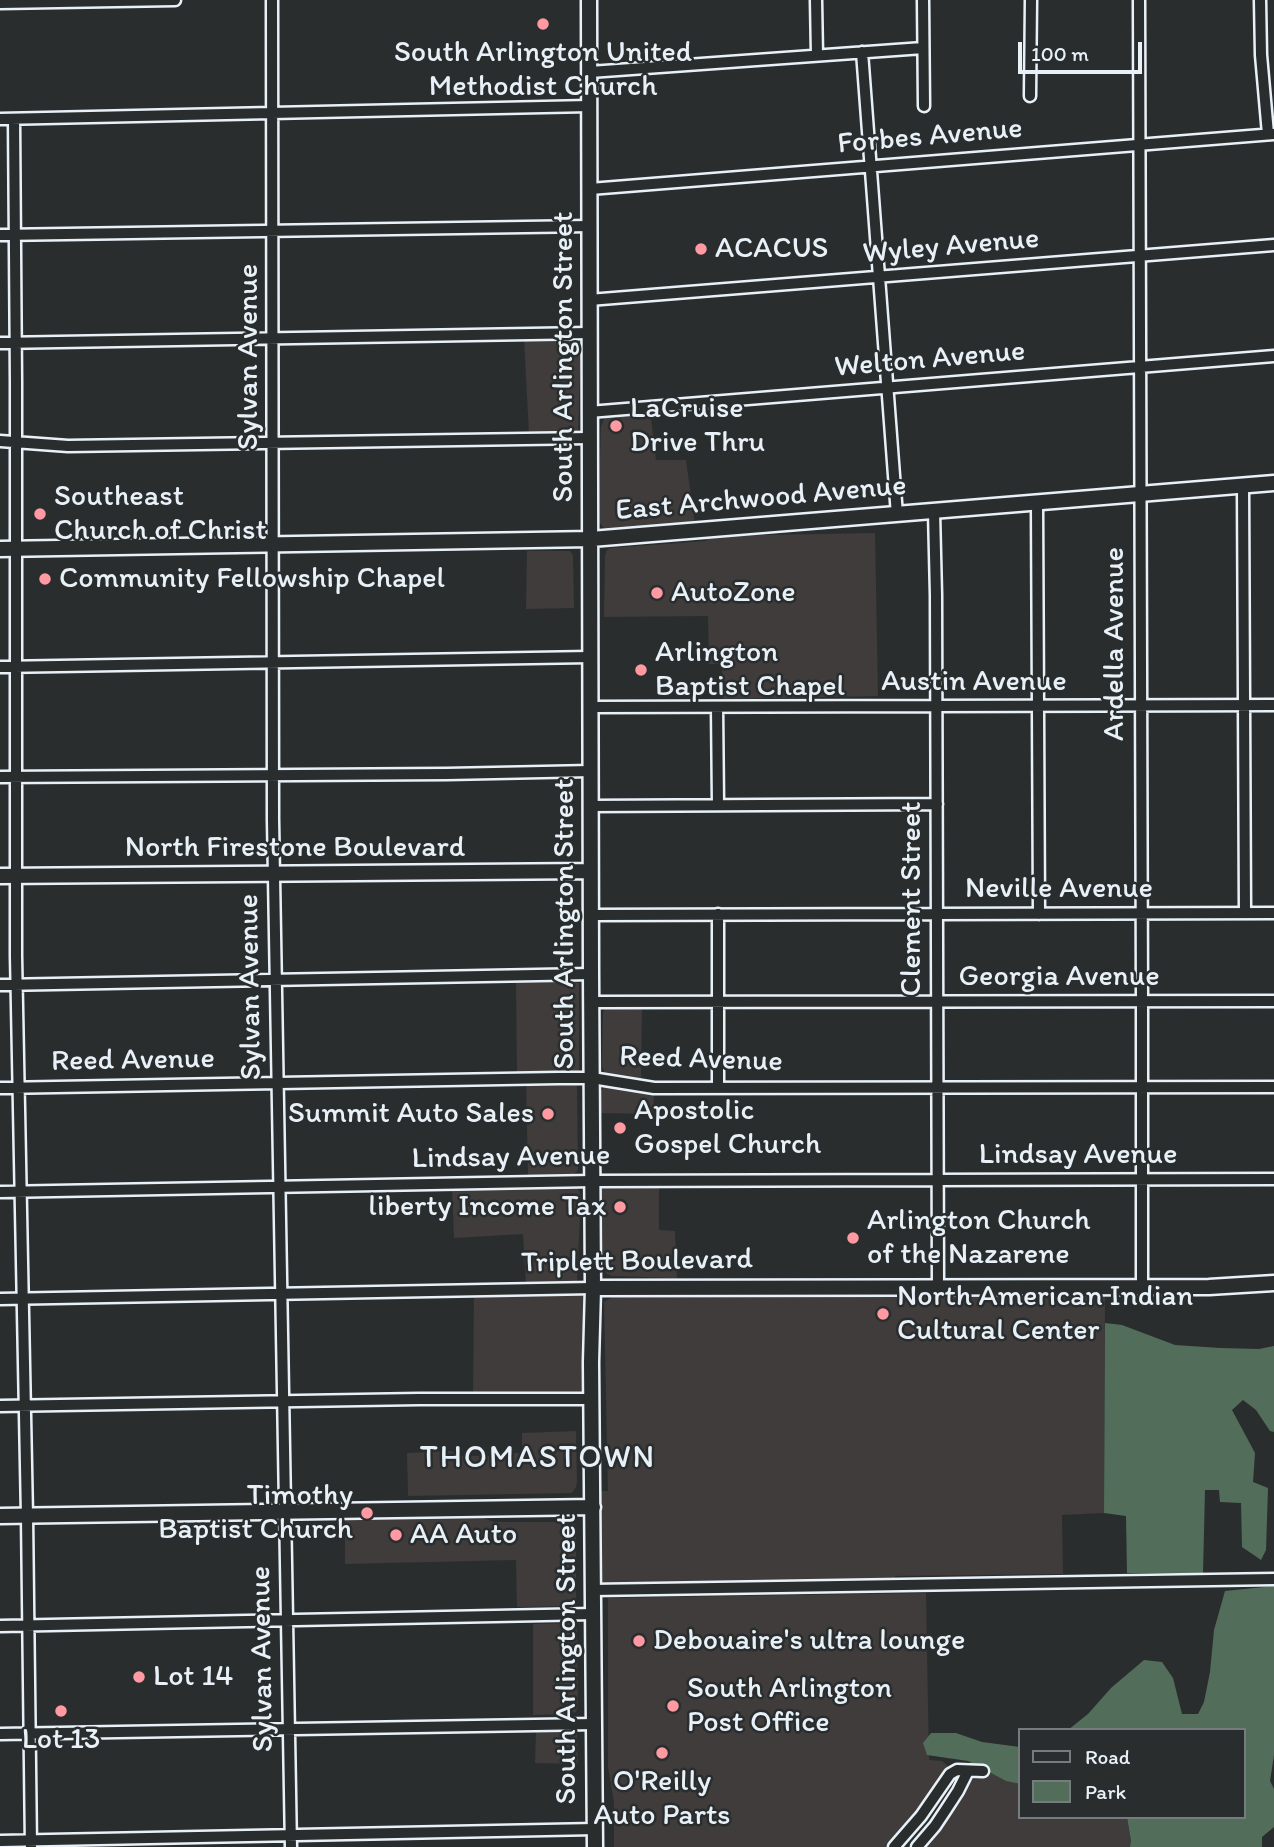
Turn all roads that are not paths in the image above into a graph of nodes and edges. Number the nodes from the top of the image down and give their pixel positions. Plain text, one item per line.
1 (175, 0) edge
2 (272, 0) edge
3 (589, 0) edge
4 (816, 0) edge
5 (923, 0) edge
6 (1031, 0) edge
7 (1139, 0) edge
8 (1260, 0) edge
9 (0, 3) edge
10 (923, 48) junction
11 (862, 52) junction
12 (817, 55) junction
13 (590, 72) junction
14 (1030, 96) dead end
15 (589, 106) junction
16 (924, 106) dead end
17 (272, 113) junction
18 (0, 119) edge
19 (14, 119) junction
20 (1271, 134) edge
21 (1139, 145) junction
22 (871, 166) junction
23 (590, 189) junction
24 (590, 226) junction
25 (273, 231) junction
26 (0, 235) edge
27 (15, 235) junction
28 (1274, 245) edge
29 (1139, 256) junction
30 (878, 277) junction
31 (589, 300) junction
32 (589, 333) junction
33 (273, 339) junction
34 (16, 342) junction
35 (0, 343) edge
36 (1274, 356) edge
37 (1139, 367) junction
38 (887, 388) junction
39 (589, 412) junction
40 (589, 438) junction
41 (0, 441) edge
42 (273, 442) junction
43 (16, 443) junction
44 (1274, 484) edge
45 (1243, 486) junction
46 (1140, 495) junction
47 (1037, 504) junction
48 (934, 512) junction
49 (897, 515) junction
50 (591, 539) junction
51 (273, 545) junction
52 (16, 548) junction
53 (0, 549) edge
54 (590, 657) junction
55 (274, 663) junction
56 (0, 667) edge
57 (16, 667) junction
58 (1274, 705) edge
59 (936, 706) junction
60 (1038, 706) junction
61 (1140, 706) junction
62 (1244, 706) junction
63 (591, 707) junction
64 (717, 707) junction
65 (591, 771) junction
66 (273, 775) junction
67 (15, 776) junction
68 (0, 777) edge
69 (937, 804) junction
70 (718, 805) junction
71 (591, 806) junction
72 (590, 871) junction
73 (274, 874) junction
74 (0, 876) edge
75 (15, 876) junction
76 (1141, 913) junction
77 (1245, 913) junction
78 (1274, 913) edge
79 (718, 914) junction
80 (937, 914) junction
81 (1039, 914) junction
82 (591, 915) junction
83 (591, 974) junction
84 (275, 979) junction
85 (0, 985) edge
86 (16, 985) junction
87 (1142, 1001) junction
88 (1274, 1001) edge
89 (591, 1002) junction
90 (718, 1002) junction
91 (937, 1002) junction
92 (592, 1078) junction
93 (277, 1083) junction
94 (19, 1087) junction
95 (718, 1087) junction
96 (1142, 1087) junction
97 (1274, 1087) edge
98 (0, 1088) edge
99 (937, 1088) junction
100 (1142, 1179) junction
101 (1274, 1179) edge
102 (938, 1180) junction
103 (592, 1181) junction
104 (279, 1186) junction
105 (21, 1191) junction
106 (0, 1192) edge
107 (1274, 1283) edge
108 (938, 1286) junction
109 (593, 1287) junction
110 (1142, 1287) junction
111 (280, 1293) junction
112 (23, 1298) junction
113 (0, 1299) edge
114 (591, 1399) junction
115 (283, 1401) junction
116 (0, 1406) edge
117 (24, 1406) junction
118 (593, 1507) junction
119 (285, 1511) junction
120 (0, 1516) edge
121 (27, 1516) junction
122 (1274, 1579) edge
123 (593, 1590) junction
124 (593, 1614) junction
125 (286, 1620) junction
126 (29, 1625) junction
127 (0, 1626) edge
128 (594, 1724) junction
129 (289, 1729) junction
130 (30, 1733) junction
131 (0, 1734) edge
132 (968, 1771) junction
133 (983, 1771) dead end
134 (595, 1829) junction
135 (291, 1835) junction
136 (0, 1841) edge
137 (31, 1843) edge
138 (291, 1847) edge
139 (595, 1847) edge
140 (894, 1847) edge
141 (916, 1847) edge

1 - 9 street
2 - 17 street, Sylvan Avenue
3 - 13 main road, South Arlington Street
4 - 12 street
5 - 10 street
6 - 14 street
7 - 21 street, Ardella Avenue
8 - 20 street
10 - 11 street
10 - 16 street
11 - 12 street
11 - 22 street
12 - 13 street
13 - 15 main road, South Arlington Street
15 - 17 street
15 - 23 main road, South Arlington Street
17 - 19 street
17 - 25 street, Sylvan Avenue
18 - 19 street
19 - 27 street
20 - 21 street, Forbes Avenue
21 - 22 street, Forbes Avenue
21 - 29 street, Ardella Avenue
22 - 23 street, Forbes Avenue
22 - 30 street
23 - 24 main road, South Arlington Street
24 - 25 street
24 - 31 main road, South Arlington Street
25 - 27 street
25 - 33 street, Sylvan Avenue
26 - 27 street
27 - 34 street
28 - 29 street, Wyley Avenue
29 - 30 street, Wyley Avenue
29 - 37 street, Ardella Avenue
30 - 31 street, Wyley Avenue
30 - 38 street
31 - 32 main road, South Arlington Street
32 - 33 street
32 - 39 main road, South Arlington Street
33 - 34 street
33 - 42 street, Sylvan Avenue
34 - 35 street
34 - 43 street
36 - 37 street, Welton Avenue
37 - 38 street, Welton Avenue
37 - 46 street, Ardella Avenue
38 - 39 street, Welton Avenue
38 - 49 street
39 - 40 main road, South Arlington Street
40 - 42 street
40 - 50 main road, South Arlington Street
41 - 43 street
42 - 43 street
42 - 51 street, Sylvan Avenue
43 - 52 street
44 - 45 main road, East Archwood Avenue
45 - 46 main road, East Archwood Avenue
45 - 62 street
46 - 47 main road, East Archwood Avenue
46 - 61 street, Ardella Avenue
47 - 48 main road, East Archwood Avenue
47 - 60 street
48 - 49 main road, East Archwood Avenue
48 - 59 street, Clement Street
49 - 50 main road, East Archwood Avenue
50 - 51 main road, East Archwood Avenue
50 - 54 main road, South Arlington Street
51 - 52 main road, East Archwood Avenue
51 - 55 street, Sylvan Avenue
52 - 53 main road, East Archwood Avenue
52 - 57 street
54 - 55 street
54 - 63 main road, South Arlington Street
55 - 57 street
55 - 66 street, Sylvan Avenue
56 - 57 street
57 - 67 street
58 - 62 street, Austin Avenue
59 - 60 street, Austin Avenue
59 - 64 street, Austin Avenue
59 - 69 street, Clement Street
60 - 61 street, Austin Avenue
60 - 81 street
61 - 62 street, Austin Avenue
61 - 76 street, Ardella Avenue
62 - 77 street
63 - 64 street, Austin Avenue
63 - 65 main road, South Arlington Street
64 - 70 street
65 - 66 street
65 - 71 main road, South Arlington Street
66 - 67 street
66 - 73 street, Sylvan Avenue
67 - 68 street
67 - 75 street
69 - 70 street
69 - 80 street, Clement Street
70 - 71 street
71 - 72 main road, South Arlington Street
72 - 73 main road, North Firestone Boulevard
72 - 82 main road, South Arlington Street
73 - 75 main road, North Firestone Boulevard
73 - 84 street, Sylvan Avenue
74 - 75 main road, North Firestone Boulevard
75 - 86 street
76 - 77 street, Neville Avenue
76 - 81 street, Neville Avenue
76 - 87 street, Ardella Avenue
77 - 78 street, Neville Avenue
79 - 80 street, Neville Avenue
79 - 82 street, Neville Avenue
79 - 90 street
80 - 81 street, Neville Avenue
80 - 91 street, Clement Street
82 - 83 main road, South Arlington Street
83 - 84 street
83 - 89 main road, South Arlington Street
84 - 86 street
84 - 93 street, Sylvan Avenue
85 - 86 street
86 - 94 street
87 - 88 street, Georgia Avenue
87 - 91 street, Georgia Avenue
87 - 96 street, Ardella Avenue
89 - 90 street, Georgia Avenue
89 - 92 main road, South Arlington Street
90 - 91 street, Georgia Avenue
90 - 95 street
91 - 99 street, Clement Street
92 - 93 street, Reed Avenue
92 - 95 street, Reed Avenue
92 - 103 main road, South Arlington Street
93 - 94 street, Reed Avenue
93 - 104 street, Sylvan Avenue
94 - 98 street, Reed Avenue
94 - 105 street
95 - 99 street, Reed Avenue
96 - 97 street, Reed Avenue
96 - 99 street, Reed Avenue
96 - 100 street, Ardella Avenue
99 - 102 street, Clement Street
100 - 101 street, Lindsay Avenue
100 - 102 street, Lindsay Avenue
100 - 110 street, Ardella Avenue
102 - 103 street, Lindsay Avenue
102 - 108 street, Clement Street
103 - 104 street, Lindsay Avenue
103 - 109 main road, South Arlington Street
104 - 105 street, Lindsay Avenue
104 - 111 street, Sylvan Avenue
105 - 106 street, Lindsay Avenue
105 - 112 street
107 - 110 main road, Triplett Boulevard
108 - 109 main road, Triplett Boulevard
108 - 110 main road, Triplett Boulevard
109 - 111 street, Triplett Boulevard
109 - 114 main road, South Arlington Street
111 - 112 street, Triplett Boulevard
111 - 115 street, Sylvan Avenue
112 - 113 street, Triplett Boulevard
112 - 117 street
114 - 115 street
114 - 118 main road, South Arlington Street
115 - 117 street
115 - 119 street, Sylvan Avenue
116 - 117 street
117 - 121 street
118 - 119 main road
118 - 123 main road, South Arlington Street
119 - 121 main road
119 - 125 street, Sylvan Avenue
120 - 121 main road
121 - 126 street
122 - 123 street
123 - 124 main road, South Arlington Street
124 - 125 street
124 - 128 main road, South Arlington Street
125 - 126 street
125 - 129 street, Sylvan Avenue
126 - 127 street
126 - 130 street
128 - 129 street
128 - 134 main road, South Arlington Street
129 - 130 street
129 - 135 street, Sylvan Avenue
130 - 131 street
130 - 137 street
132 - 133 street
132 - 140 street
132 - 141 street
134 - 135 street
134 - 139 main road, South Arlington Street
135 - 137 street
135 - 138 street, Sylvan Avenue
136 - 137 street

